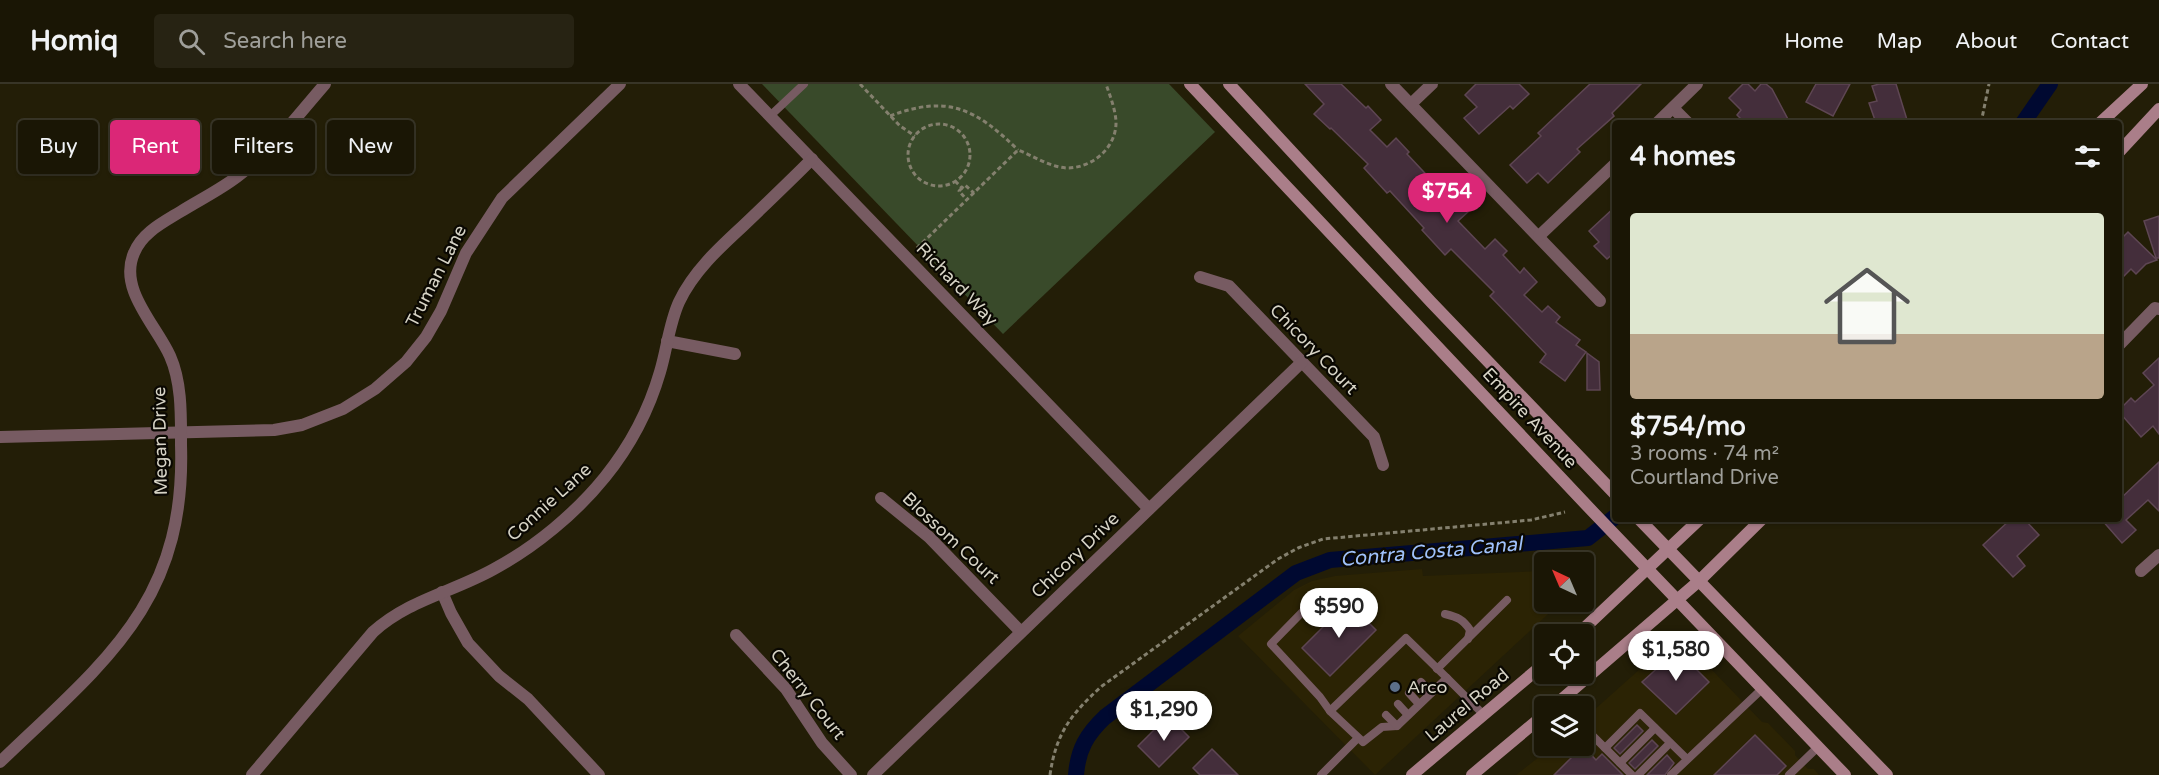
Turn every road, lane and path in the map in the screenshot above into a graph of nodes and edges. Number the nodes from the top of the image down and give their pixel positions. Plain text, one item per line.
1 (325, 84) edge
2 (620, 84) edge
3 (739, 84) edge
4 (804, 84) edge
5 (860, 84) edge
6 (1107, 84) edge
7 (1190, 84) edge
8 (1229, 84) edge
9 (1391, 84) edge
10 (1432, 84) edge
11 (1697, 84) edge
12 (1989, 84) edge
13 (2142, 84) edge
14 (1411, 104) junction
15 (1673, 108) junction
16 (2159, 110) edge
17 (770, 116) junction
18 (890, 116) junction
19 (1660, 120) edge
20 (1685, 120) edge
21 (1982, 120) edge
22 (2103, 120) edge
23 (915, 136) junction
24 (2122, 149) edge
25 (1018, 150) junction
26 (812, 159) junction
27 (1612, 167) edge
28 (955, 182) junction
29 (962, 188) junction
30 (974, 193) junction
31 (966, 200) junction
32 (1539, 236) junction
33 (917, 248) dead end
34 (1200, 277) dead end
35 (1600, 301) dead end
36 (2159, 309) edge
37 (667, 341) junction
38 (2122, 342) edge
39 (735, 354) dead end
40 (1302, 362) junction
41 (181, 434) junction
42 (0, 437) edge
43 (1383, 465) dead end
44 (1612, 491) edge
45 (881, 498) dead end
46 (1149, 509) junction
47 (1565, 512) dead end
48 (1642, 522) edge
49 (1697, 522) edge
50 (1759, 522) edge
51 (1668, 549) junction
52 (2159, 555) edge
53 (1648, 569) junction
54 (2141, 571) dead end
55 (1699, 581) junction
56 (442, 592) junction
57 (1507, 600) dead end
58 (1677, 600) junction
59 (1342, 601) dead end
60 (1445, 614) dead end
61 (1589, 624) edge
62 (1022, 632) junction
63 (736, 635) dead end
64 (1467, 639) junction
65 (1437, 669) junction
66 (1534, 672) edge
67 (1447, 678) junction
68 (1421, 682) dead end
69 (1761, 689) junction
70 (1408, 693) dead end
71 (1431, 693) junction
72 (1569, 696) edge
73 (1398, 704) dead end
74 (1419, 704) junction
75 (1330, 711) junction
76 (1483, 714) junction
77 (1386, 715) dead end
78 (1408, 715) junction
79 (1534, 723) edge
80 (1397, 726) junction
81 (1655, 728) junction
82 (1594, 737) edge
83 (1358, 738) junction
84 (1670, 743) junction
85 (1818, 747) junction
86 (1605, 748) junction
87 (1687, 759) junction
88 (0, 762) edge
89 (1620, 763) junction
90 (252, 775) edge
91 (599, 775) edge
92 (851, 775) edge
93 (873, 775) edge
94 (1050, 775) edge
95 (1321, 775) edge
96 (1412, 775) edge
97 (1472, 775) edge
98 (1632, 775) edge
99 (1638, 775) edge
100 (1671, 775) edge
101 (1789, 775) edge
102 (1845, 775) edge
103 (1887, 775) edge

1 - 41 street, Megan Drive
2 - 41 street, Truman Lane
3 - 17 street, Richard Way
4 - 17 lane
5 - 18 path
6 - 25 path
7 - 53 main road, Empire Avenue
8 - 44 main road, Empire Avenue
9 - 14 street
10 - 14 street
11 - 15 street
12 - 21 path
13 - 22 main road
14 - 32 street
15 - 19 street
15 - 20 street
16 - 24 main road
17 - 26 street, Richard Way
18 - 23 path
18 - 25 path
23 - 28 path
23 - 28 path
25 - 30 path
26 - 37 street, Connie Lane
26 - 46 street, Richard Way
27 - 32 street
28 - 29 path
29 - 30 path
29 - 31 path
30 - 31 path
31 - 33 path
32 - 35 street
34 - 40 street, Chicory Court
36 - 38 street
37 - 39 street
37 - 56 street, Connie Lane
40 - 43 street, Chicory Court
40 - 46 street, Chicory Drive
41 - 42 street, Truman Lane
41 - 88 street, Megan Drive
45 - 62 street, Blossom Court
46 - 62 street, Chicory Drive
47 - 94 path
48 - 51 main road
49 - 51 main road
50 - 55 main road
51 - 53 main road
51 - 55 main road
52 - 54 street
53 - 58 main road, Empire Avenue
53 - 61 main road
55 - 58 main road
55 - 103 main road
56 - 90 street, Connie Lane
56 - 91 street
57 - 64 lane
58 - 69 main road, Empire Avenue
58 - 72 main road
59 - 75 lane
60 - 64 lane
62 - 93 street, Chicory Drive
63 - 92 street, Cherry Court
64 - 65 lane
65 - 67 lane
65 - 75 lane
66 - 76 main road, Laurel Road
67 - 71 lane
67 - 76 lane
68 - 71 lane
69 - 85 main road, Empire Avenue
69 - 87 lane
70 - 74 lane
71 - 74 lane
73 - 78 lane
74 - 78 lane
75 - 83 lane
76 - 96 main road, Laurel Road
77 - 80 lane
78 - 80 lane
79 - 97 main road
80 - 83 lane
81 - 84 lane
81 - 86 lane
81 - 89 lane
82 - 86 lane
83 - 95 lane
84 - 87 lane
84 - 99 lane
85 - 101 lane
85 - 102 main road, Empire Avenue
86 - 89 lane
87 - 100 lane
89 - 98 lane

